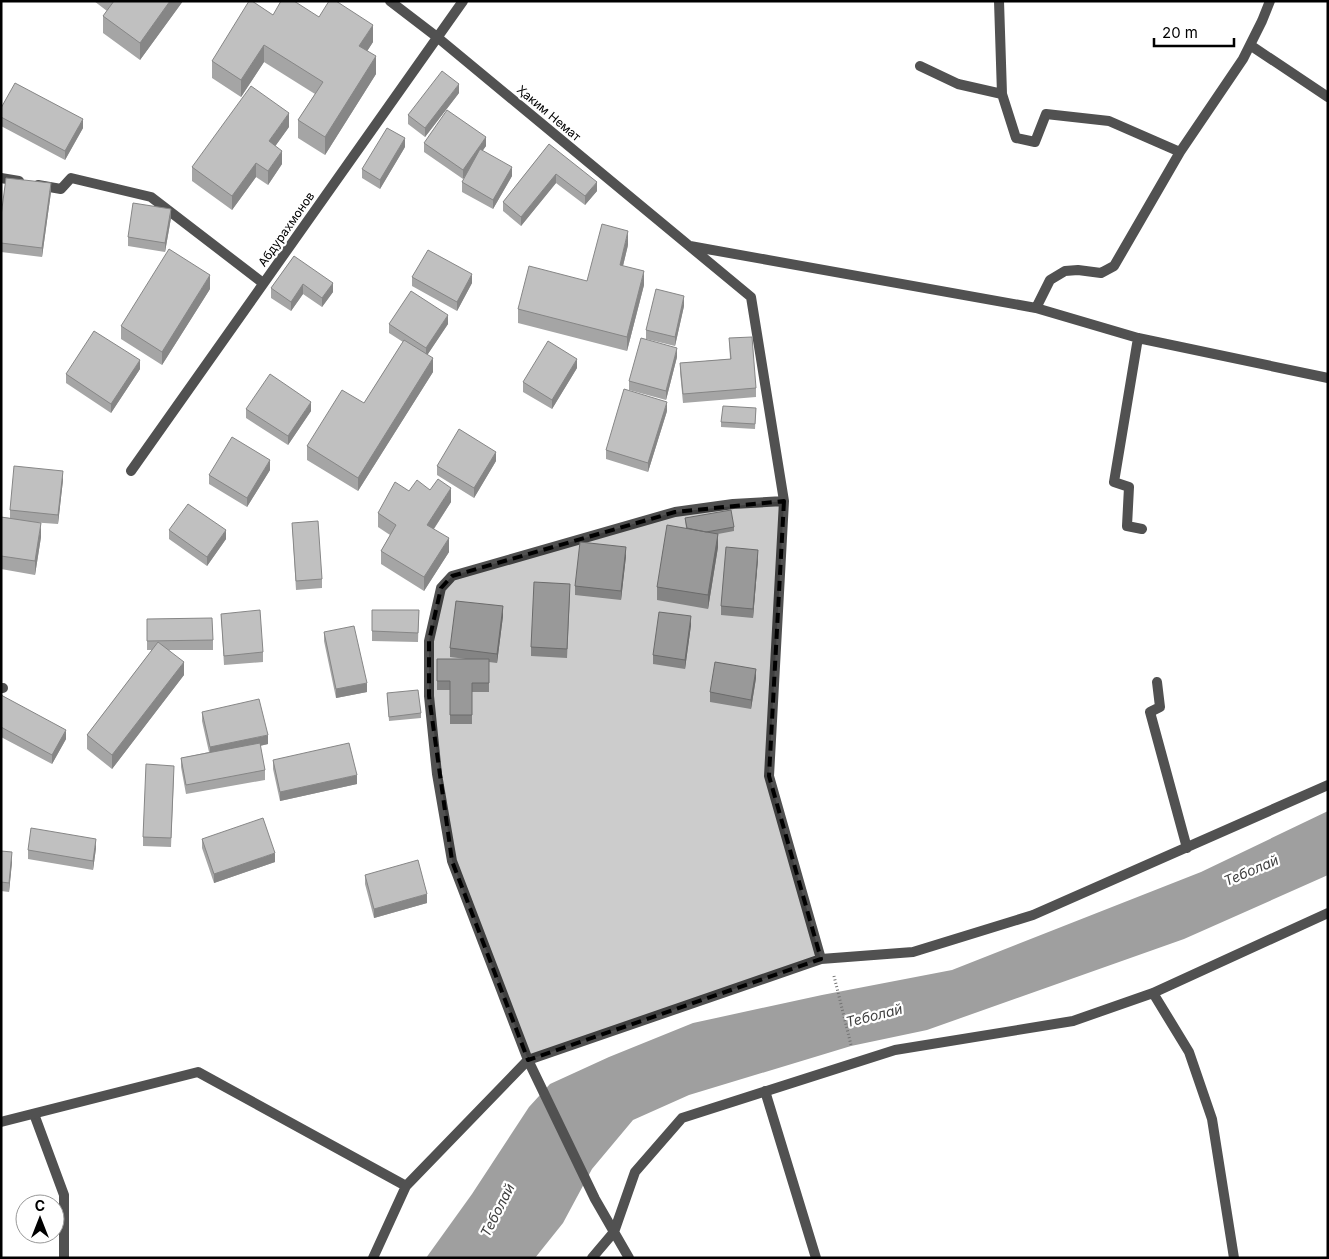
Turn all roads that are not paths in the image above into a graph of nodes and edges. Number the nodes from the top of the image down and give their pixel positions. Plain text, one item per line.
1 (390, 1) edge
2 (462, 1) edge
3 (999, 1) edge
4 (1270, 1) edge
5 (437, 36) junction
6 (1250, 45) junction
7 (920, 66) dead end
8 (1002, 94) junction
9 (1328, 97) edge
10 (1180, 152) junction
11 (1, 178) edge
12 (689, 246) junction
13 (263, 283) junction
14 (1036, 308) junction
15 (1138, 338) junction
16 (1328, 378) edge
17 (131, 471) dead end
18 (784, 501) junction
19 (1142, 529) dead end
20 (1157, 682) dead end
21 (1328, 785) edge
22 (1187, 848) junction
23 (1328, 913) edge
24 (821, 959) junction
25 (1153, 992) junction
26 (528, 1060) junction
27 (765, 1091) junction
28 (34, 1114) junction
29 (1, 1122) edge
30 (406, 1186) junction
31 (614, 1232) junction
32 (64, 1258) edge
33 (373, 1258) edge
34 (592, 1258) edge
35 (629, 1258) edge
36 (816, 1258) edge
37 (1234, 1258) edge

1 - 5 street, Ҳаким Немат
2 - 5 street, Абдурахмонов
3 - 8 street
4 - 6 street
5 - 12 street, Ҳаким Немат
5 - 13 street, Абдурахмонов
6 - 9 street
6 - 10 street
7 - 8 street
8 - 10 street
10 - 14 street
11 - 13 street
12 - 14 street
12 - 18 street, Ҳаким Немат
13 - 17 street, Абдурахмонов
14 - 15 street
15 - 16 street
15 - 19 street
18 - 24 street, Ҳаким Немат
18 - 26 street
20 - 22 street
21 - 22 street
22 - 24 street
23 - 25 street
24 - 26 street
25 - 27 street
25 - 37 street
26 - 30 street
26 - 31 street
27 - 31 street
27 - 36 street
28 - 29 street
28 - 30 street
28 - 32 street
30 - 33 street
31 - 34 street
31 - 35 street

